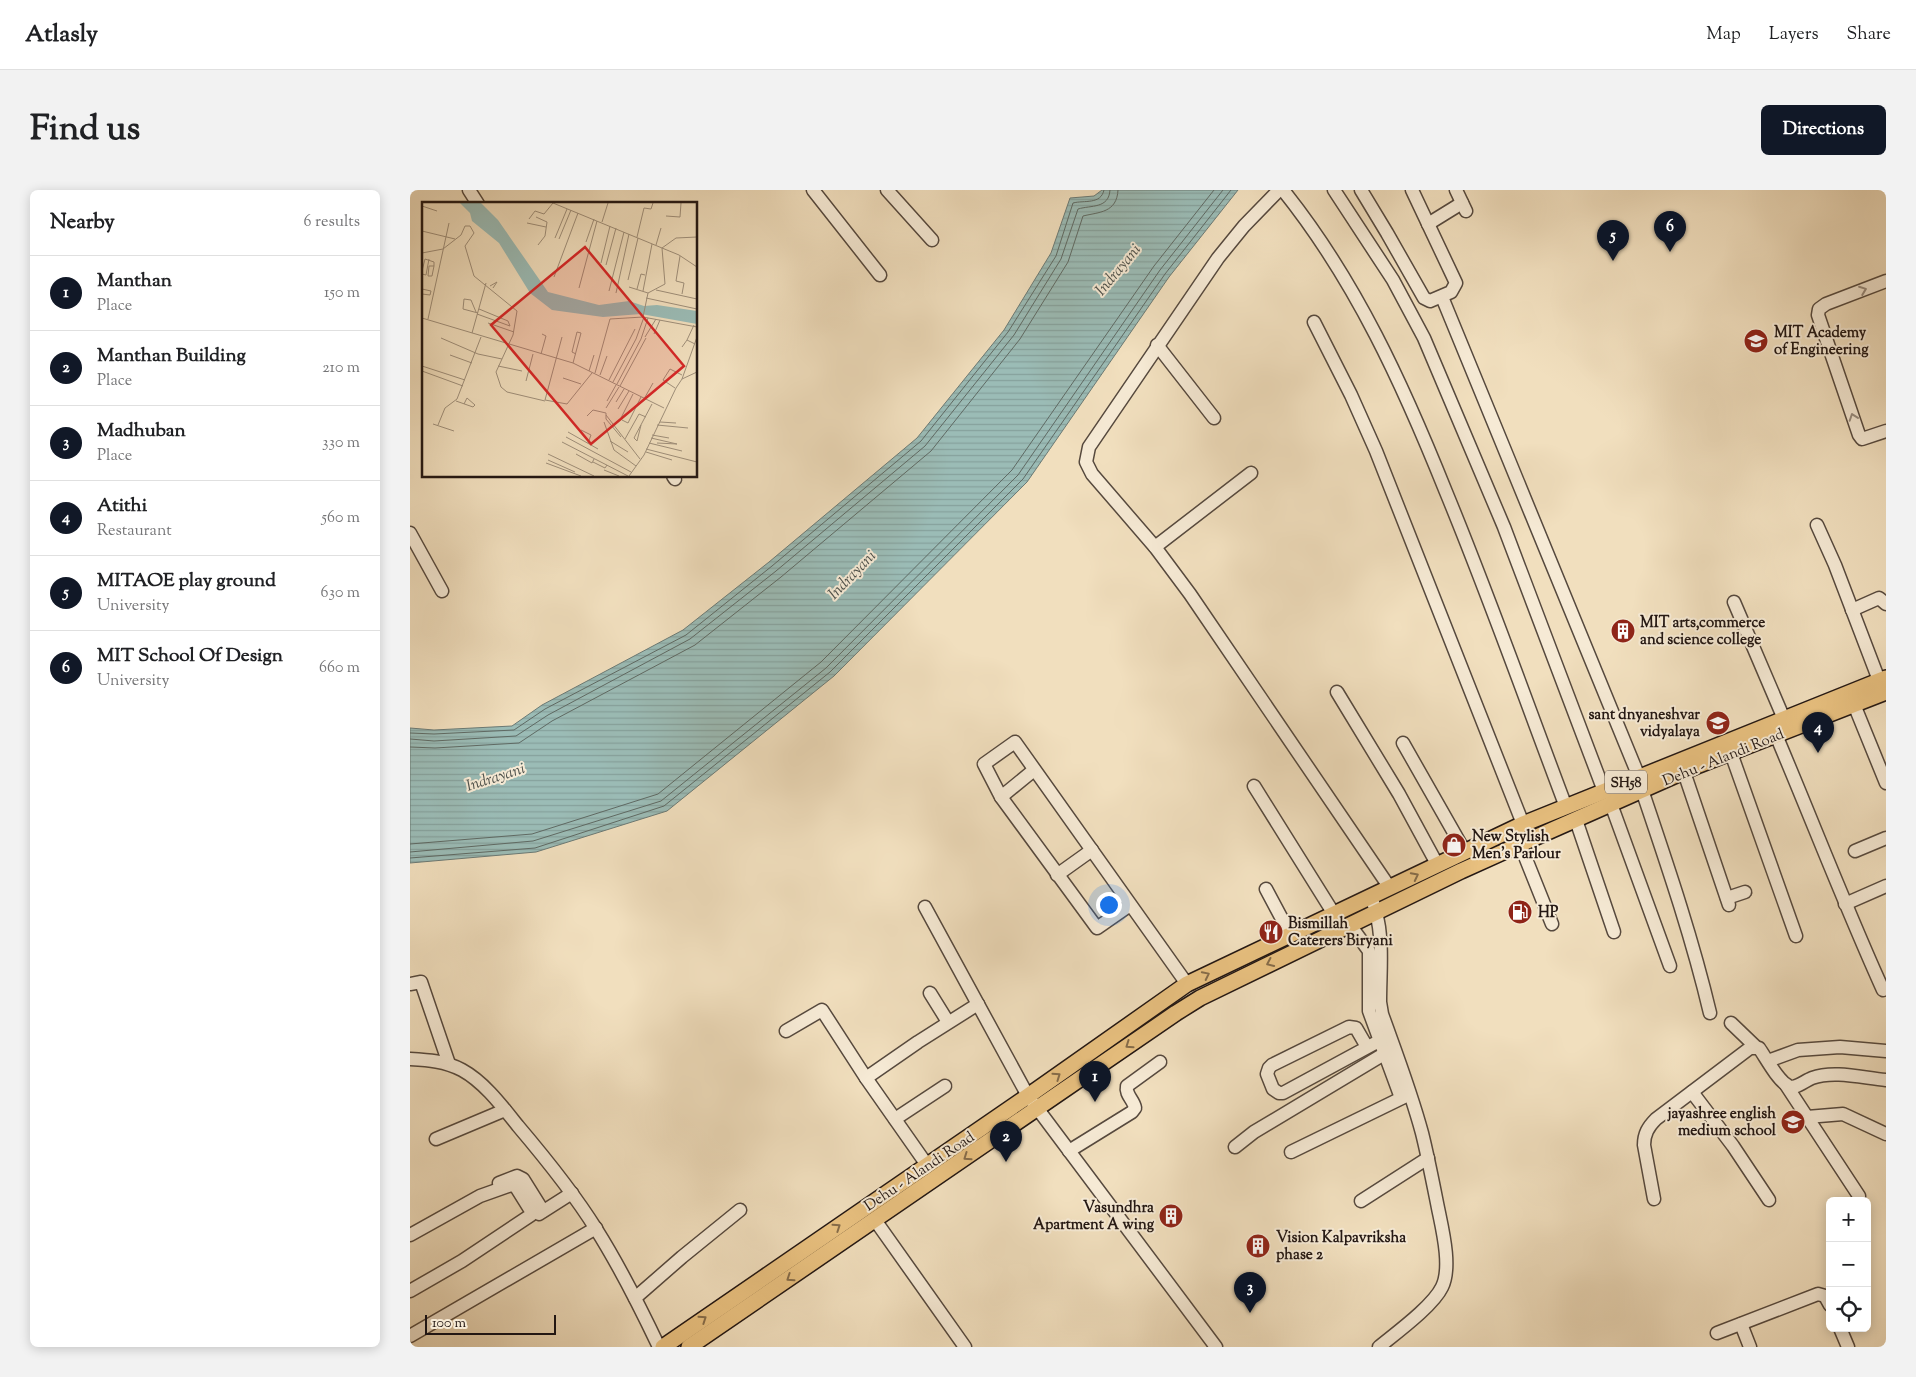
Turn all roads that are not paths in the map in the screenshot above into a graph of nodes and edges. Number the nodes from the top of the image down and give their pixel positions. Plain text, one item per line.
1 (469, 190) edge
2 (813, 190) edge
3 (887, 190) edge
4 (1334, 190) edge
5 (1361, 190) edge
6 (1412, 190) edge
7 (1456, 190) edge
8 (1277, 191) edge
9 (477, 202) edge
10 (1428, 224) junction
11 (932, 240) dead end
12 (880, 275) dead end
13 (1886, 280) edge
14 (1442, 297) junction
15 (1314, 322) dead end
16 (1157, 345) junction
17 (1214, 418) dead end
18 (1886, 431) edge
19 (1251, 473) dead end
20 (1817, 525) dead end
21 (410, 533) edge
22 (1155, 548) junction
23 (442, 591) dead end
24 (1734, 602) dead end
25 (1886, 604) edge
26 (1852, 610) junction
27 (1884, 686) edge
28 (1337, 692) dead end
29 (1852, 698) junction
30 (1784, 719) junction
31 (1776, 735) junction
32 (1403, 743) dead end
33 (1730, 747) junction
34 (1034, 770) junction
35 (1684, 772) junction
36 (1886, 783) edge
37 (1640, 784) junction
38 (1254, 786) dead end
39 (1001, 797) junction
40 (1607, 798) junction
41 (1566, 807) junction
42 (1576, 820) junction
43 (1523, 824) junction
44 (1886, 838) edge
45 (1520, 844) junction
46 (1092, 850) junction
47 (1856, 851) dead end
48 (1465, 852) junction
49 (1436, 864) junction
50 (1057, 875) junction
51 (1886, 886) edge
52 (1390, 888) junction
53 (1266, 889) dead end
54 (1745, 892) dead end
55 (1371, 898) junction
56 (1845, 904) junction
57 (1130, 905) junction
58 (925, 907) dead end
59 (1377, 912) junction
60 (1334, 914) junction
61 (1552, 924) dead end
62 (1350, 925) junction
63 (1614, 932) dead end
64 (1290, 934) junction
65 (1796, 936) dead end
66 (1670, 966) dead end
67 (410, 984) edge
68 (1187, 984) junction
69 (1882, 990) dead end
70 (930, 993) dead end
71 (978, 1004) junction
72 (1710, 1013) dead end
73 (948, 1022) junction
74 (1731, 1023) dead end
75 (786, 1031) dead end
76 (1379, 1040) junction
77 (1367, 1047) junction
78 (1756, 1047) junction
79 (1886, 1050) edge
80 (1384, 1054) junction
81 (410, 1059) edge
82 (1768, 1061) junction
83 (1160, 1062) dead end
84 (449, 1064) junction
85 (866, 1078) junction
86 (1886, 1080) edge
87 (1786, 1085) junction
88 (945, 1086) dead end
89 (1692, 1092) junction
90 (1406, 1096) junction
91 (1033, 1102) junction
92 (505, 1110) junction
93 (1807, 1117) junction
94 (895, 1119) junction
95 (1886, 1134) edge
96 (436, 1139) dead end
97 (1235, 1147) dead end
98 (1069, 1150) junction
99 (1292, 1152) dead end
100 (1428, 1158) junction
101 (927, 1165) junction
102 (572, 1193) junction
103 (480, 1196) junction
104 (1859, 1196) dead end
105 (1654, 1199) dead end
106 (1769, 1200) dead end
107 (1361, 1201) dead end
108 (740, 1210) dead end
109 (875, 1220) junction
110 (596, 1228) junction
111 (410, 1235) edge
112 (410, 1291) edge
113 (635, 1298) junction
114 (1826, 1298) edge
115 (1741, 1324) junction
116 (1842, 1332) edge
117 (1717, 1333) dead end
118 (410, 1336) edge
119 (661, 1347) edge
120 (689, 1347) edge
121 (965, 1347) edge
122 (1216, 1347) edge
123 (1379, 1347) edge
124 (1750, 1347) edge
125 (1848, 1347) edge

1 - 9 street
2 - 12 street
3 - 11 street
4 - 40 street
5 - 14 street
6 - 10 street
7 - 10 street
8 - 16 street
8 - 41 street
10 - 14 street
18 -> 13 street
14 - 37 street
15 - 43 street
16 - 17 street
16 - 22 street
19 - 22 street
20 - 26 street
21 - 23 street
22 - 52 street
24 - 30 street
25 - 26 street
26 - 27 street
27 - 29 main road, Dehu - Alandi Road / SH58
28 - 49 street
29 - 30 main road, Dehu - Alandi Road / SH58
29 - 31 main road, Dehu - Alandi Road / SH58
29 - 36 street
30 - 33 main road, Dehu - Alandi Road / SH58
31 - 33 main road, Dehu - Alandi Road / SH58
31 - 56 street
32 - 48 street
33 - 35 main road, Dehu - Alandi Road / SH58
33 - 37 main road, Dehu - Alandi Road / SH58
33 - 65 street
34 - 39 street
34 - 39 street
34 - 46 street
35 - 37 main road, Dehu - Alandi Road / SH58
35 - 54 street
37 - 40 main road, Dehu - Alandi Road / SH58
37 - 72 street
38 - 60 street
39 - 50 street
40 - 41 main road, Dehu - Alandi Road / SH58
40 - 42 main road, Dehu - Alandi Road / SH58
40 - 66 street
41 - 43 main road, Dehu - Alandi Road / SH58
42 - 45 main road, Dehu - Alandi Road / SH58
42 - 63 street
43 - 48 main road, Dehu - Alandi Road / SH58
44 - 47 street
45 - 59 main road, Dehu - Alandi Road / SH58
45 - 61 street
46 - 50 street
46 - 57 street
48 - 49 main road, Dehu - Alandi Road / SH58
52 -> 49 main road, Dehu - Alandi Road / SH58
50 - 57 street
51 - 56 street
52 - 55 main road, Dehu - Alandi Road / SH58
53 - 64 street
55 - 59 street
55 - 60 main road, Dehu - Alandi Road / SH58
56 - 69 street
57 - 68 street
58 - 71 street
59 - 62 main road, Dehu - Alandi Road / SH58
59 - 90 street
60 - 64 main road, Dehu - Alandi Road / SH58
62 - 76 street
62 -> 91 main road, Dehu - Alandi Road / SH58
68 -> 64 main road, Dehu - Alandi Road / SH58
67 - 84 street
91 -> 68 main road, Dehu - Alandi Road / SH58
70 - 73 street
71 - 73 street
71 - 91 street
73 - 85 street
74 - 78 street
75 - 85 street
76 - 77 street
76 - 80 street
77 - 77 street
78 - 82 street
78 - 89 street
79 - 82 street
80 - 90 street
80 - 97 street
81 - 84 street
82 - 87 street
83 - 98 street
84 - 92 street
85 - 94 street
86 - 87 street
87 - 93 street
88 - 94 street
89 - 105 street
89 - 106 street
90 - 99 street
90 - 100 street
91 - 98 street
91 - 101 main road, Dehu - Alandi Road / SH58
91 -> 109 main road, Dehu - Alandi Road / SH58
92 - 96 street
92 - 102 street
93 - 95 street
93 - 104 street
94 - 101 street
98 - 122 street
100 - 107 street
100 - 123 street
119 -> 101 main road, Dehu - Alandi Road / SH58
102 - 103 street
102 - 110 street
103 - 111 street
103 - 112 street
108 - 113 street
109 -> 120 main road, Dehu - Alandi Road / SH58
109 - 121 street
110 - 113 street
110 - 118 street
113 - 119 street
114 - 115 street
115 - 117 street
115 - 124 street
116 - 125 street

